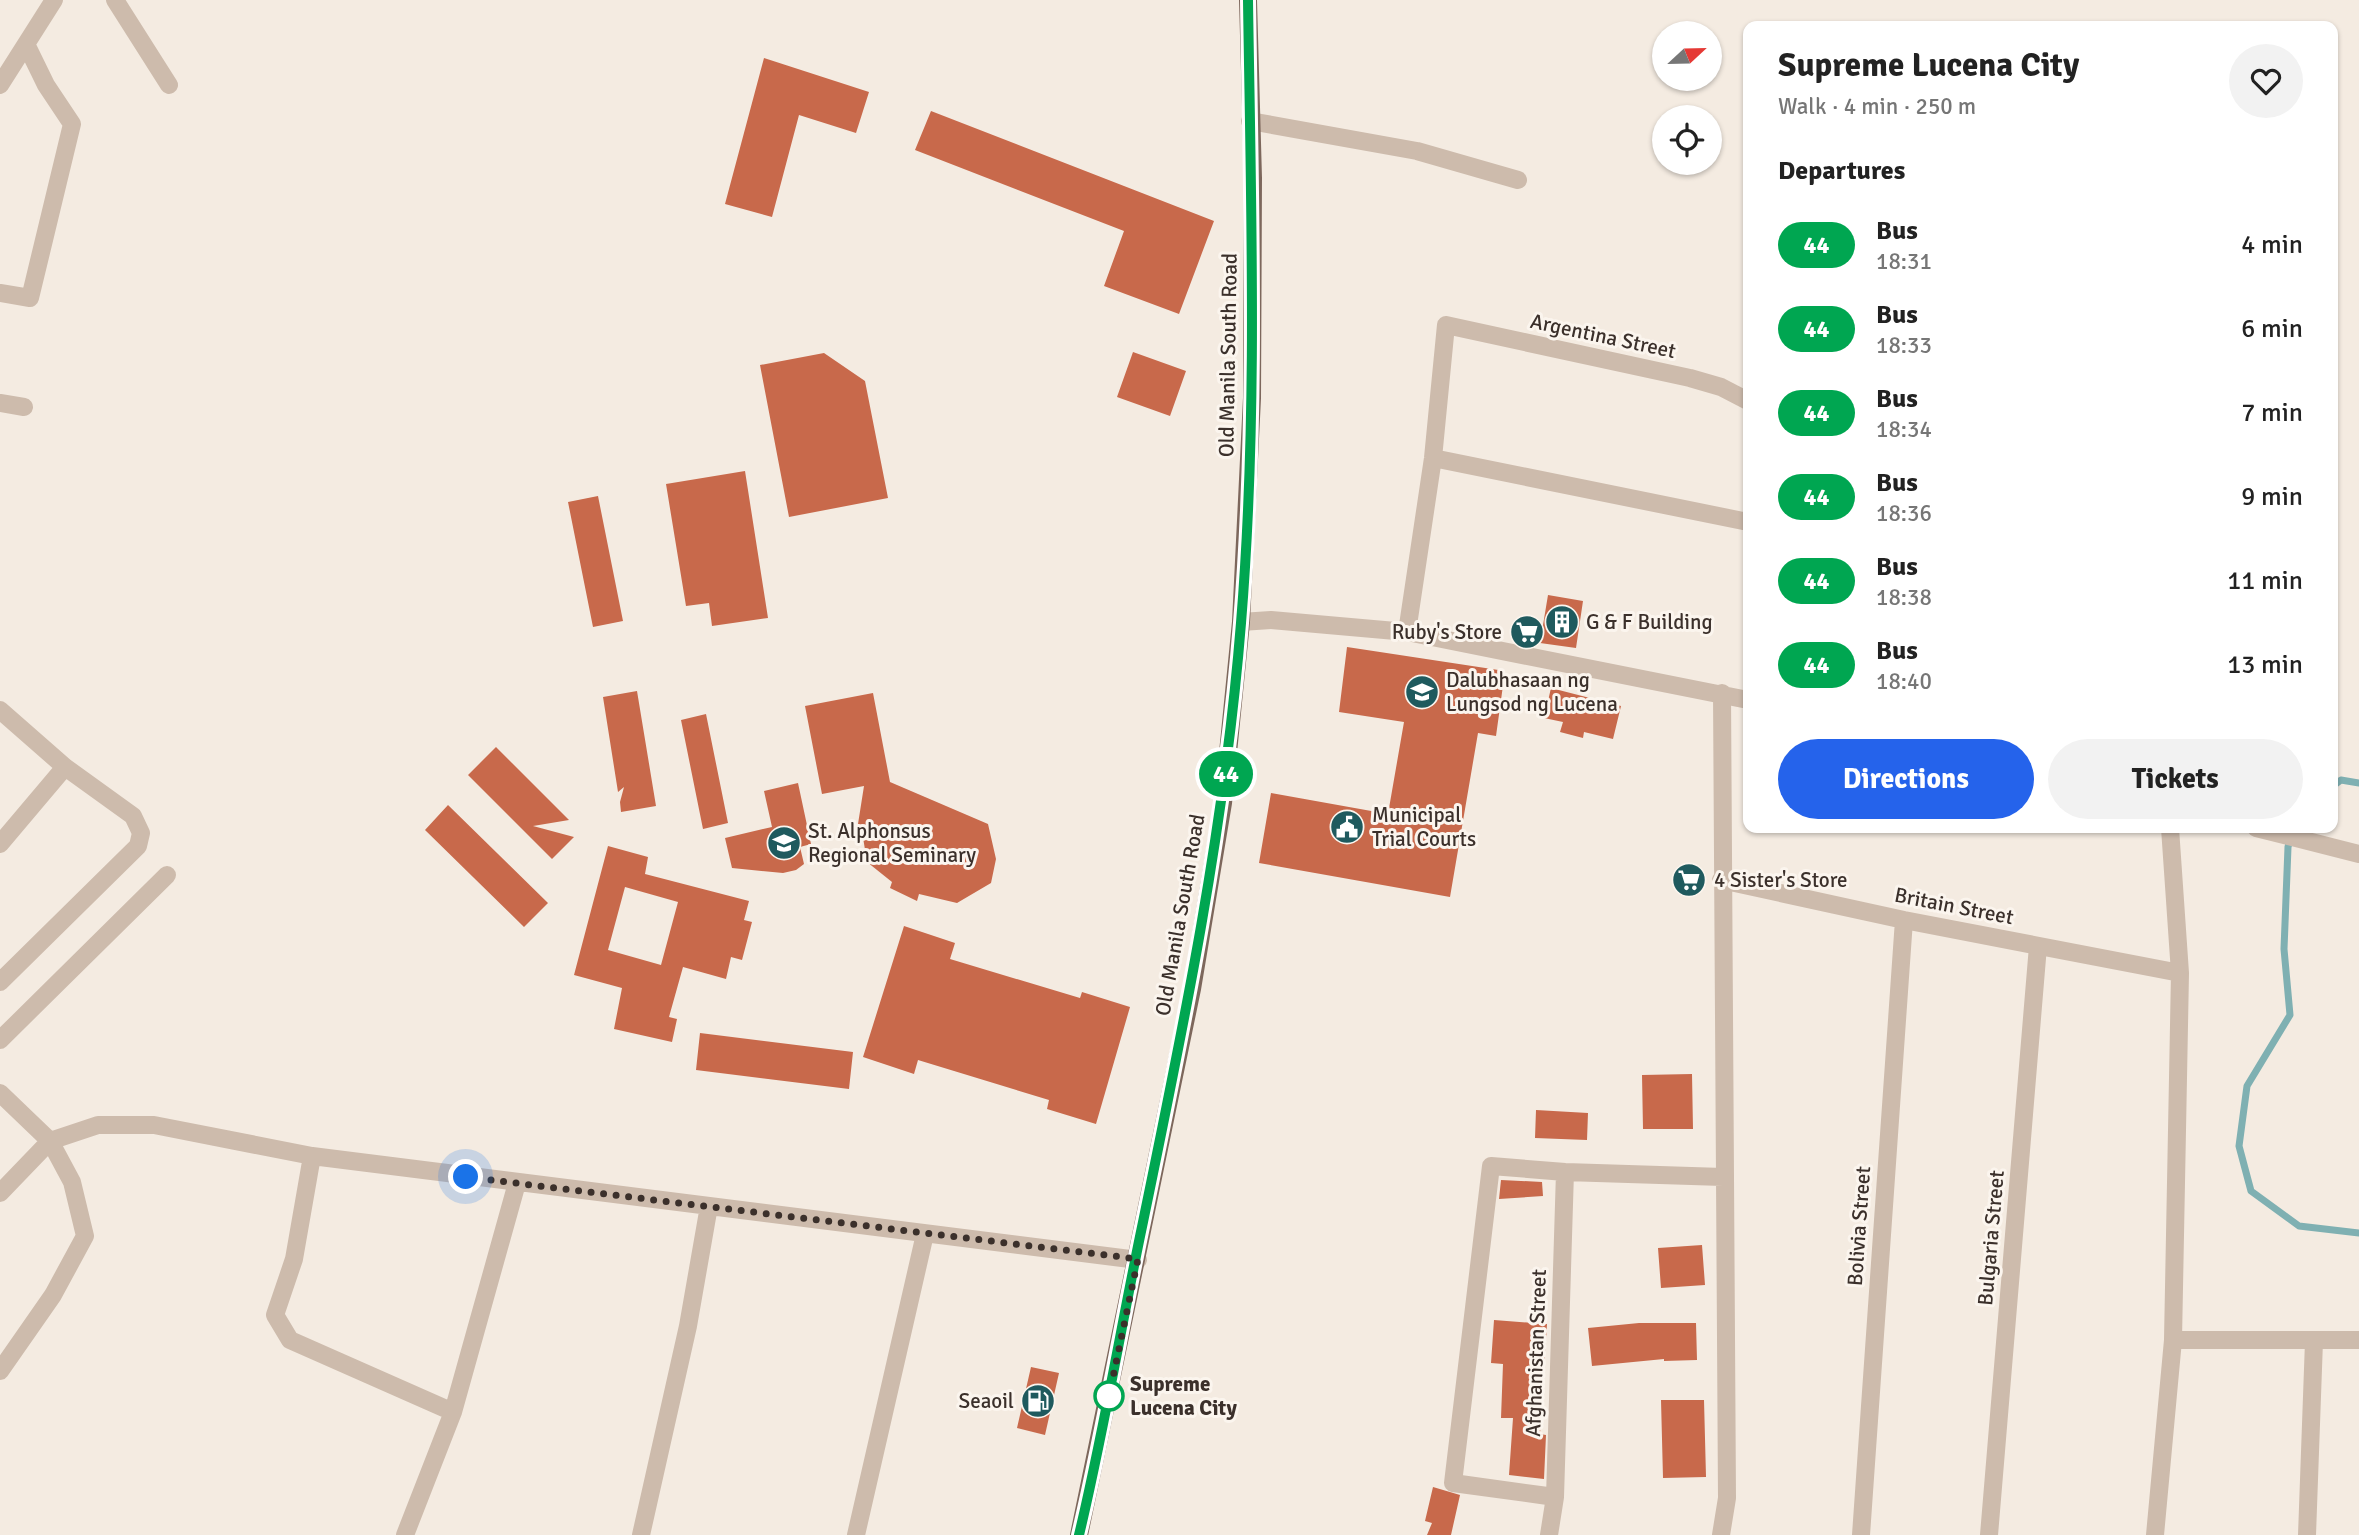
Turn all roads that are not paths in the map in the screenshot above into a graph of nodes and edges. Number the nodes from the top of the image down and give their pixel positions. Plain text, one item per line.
1 (54, 0) edge
2 (115, 0) edge
3 (1248, 0) edge
4 (26, 44) junction
5 (0, 85) edge
6 (169, 85) dead end
7 (1251, 121) junction
8 (1518, 180) dead end
9 (0, 293) edge
10 (1743, 398) edge
11 (0, 403) edge
12 (24, 407) dead end
13 (1433, 458) junction
14 (1743, 521) edge
15 (1241, 622) junction
16 (1407, 632) junction
17 (1721, 693) junction
18 (1743, 699) edge
19 (0, 710) edge
20 (65, 767) junction
21 (2170, 833) edge
22 (2276, 833) edge
23 (0, 844) edge
24 (2359, 854) edge
25 (167, 875) dead end
26 (1721, 880) junction
27 (1904, 920) junction
28 (2038, 946) junction
29 (2180, 973) junction
30 (0, 982) edge
31 (0, 1040) edge
32 (0, 1093) edge
33 (50, 1141) junction
34 (312, 1156) junction
35 (1565, 1172) junction
36 (1723, 1177) junction
37 (517, 1183) junction
38 (0, 1193) edge
39 (709, 1206) junction
40 (925, 1234) junction
41 (1138, 1259) junction
42 (2173, 1340) junction
43 (2359, 1340) edge
44 (2314, 1341) junction
45 (0, 1371) edge
46 (453, 1412) junction
47 (1555, 1497) junction
48 (405, 1535) edge
49 (641, 1535) edge
50 (856, 1535) edge
51 (1079, 1535) edge
52 (1549, 1535) edge
53 (1721, 1535) edge
54 (1861, 1535) edge
55 (1989, 1535) edge
56 (2155, 1535) edge
57 (2307, 1535) edge

1 - 4 street
2 - 6 street
3 - 7 main road, Old Manila South Road
4 - 5 street
4 - 9 street
7 - 8 street
7 - 15 main road, Old Manila South Road
10 - 13 street, Argentina Street
11 - 12 street
13 - 14 street
13 - 16 street
15 - 16 street
15 - 41 main road, Old Manila South Road
16 - 17 street
17 - 18 street
17 - 26 street
19 - 20 street
20 - 23 street
20 - 30 street
21 - 29 street
22 - 24 street
25 - 31 street
26 - 27 street, Britain Street
26 - 36 street
27 - 28 street, Britain Street
27 - 54 street, Bolivia Street
28 - 29 street, Britain Street
28 - 55 street, Bulgaria Street
29 - 42 street
32 - 33 street
33 - 34 street
33 - 38 street
33 - 45 street
34 - 37 street
34 - 46 street
35 - 36 street
35 - 47 street, Afghanistan Street
35 - 47 street
36 - 53 street
37 - 39 street
37 - 46 street
39 - 40 street
39 - 49 street
40 - 41 street
40 - 50 street
41 - 51 main road, Old Manila South Road
42 - 44 street
42 - 56 street
43 - 44 street
44 - 57 street
46 - 48 street
47 - 52 street, Afghanistan Street

